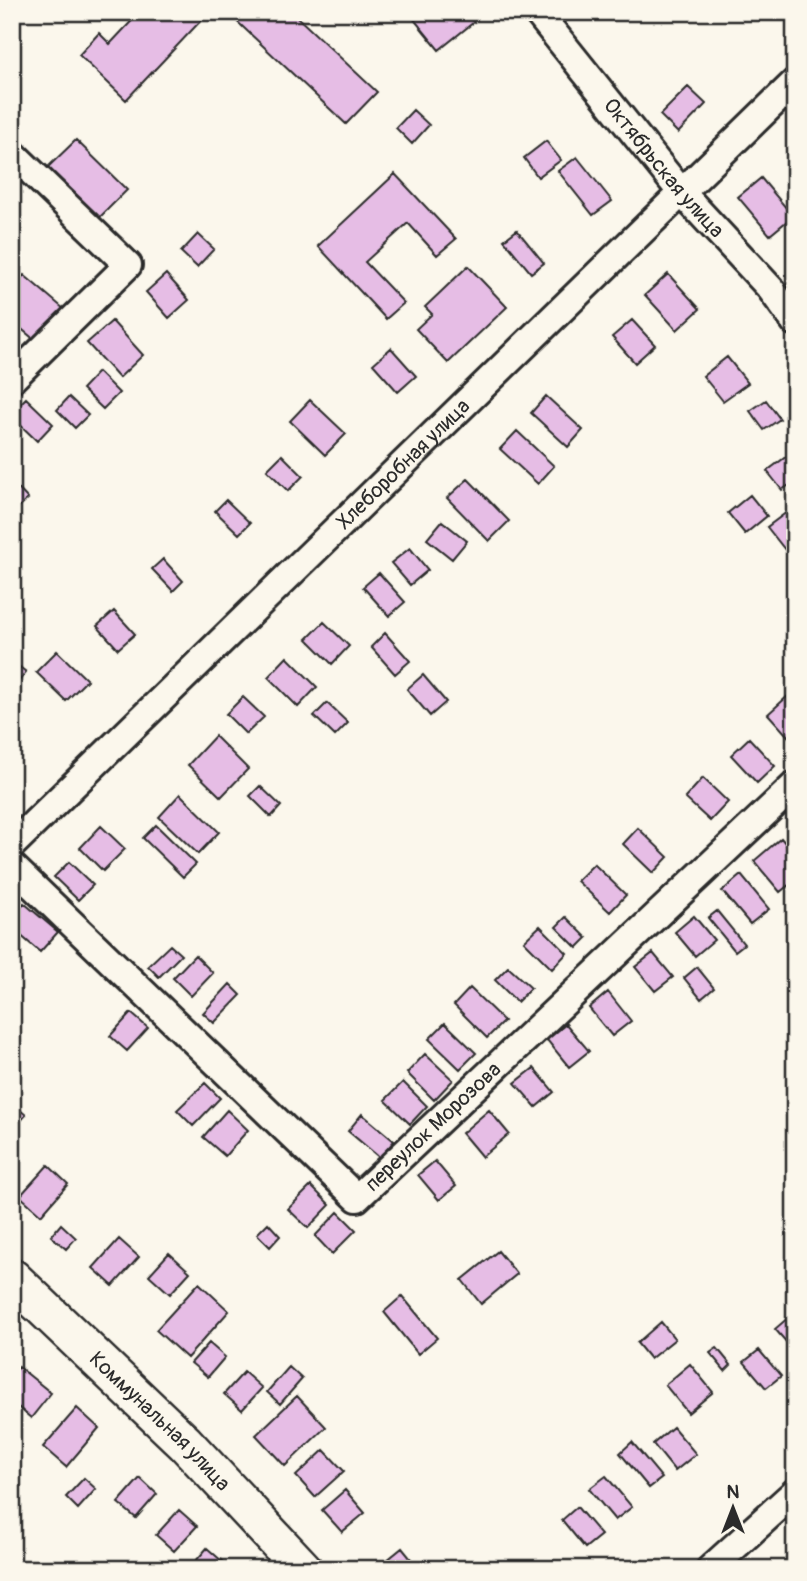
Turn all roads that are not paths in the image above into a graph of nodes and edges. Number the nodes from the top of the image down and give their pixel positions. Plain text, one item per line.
1 (537, 12) edge
2 (795, 82) edge
3 (12, 153) edge
4 (682, 192) junction
5 (795, 322) edge
6 (12, 379) edge
7 (795, 785) edge
8 (12, 845) edge
9 (12, 866) edge
10 (12, 1278) edge
11 (795, 1492) edge
12 (303, 1569) edge
13 (710, 1569) edge

1 - 4 street, Октябрьская улица
2 - 4 street, Хлеборобная улица
3 - 6 street
4 - 5 street, Октябрьская улица
4 - 8 street, Хлеборобная улица
7 - 9 street, переулок Морозова
10 - 12 street, Коммунальная улица
11 - 13 street

